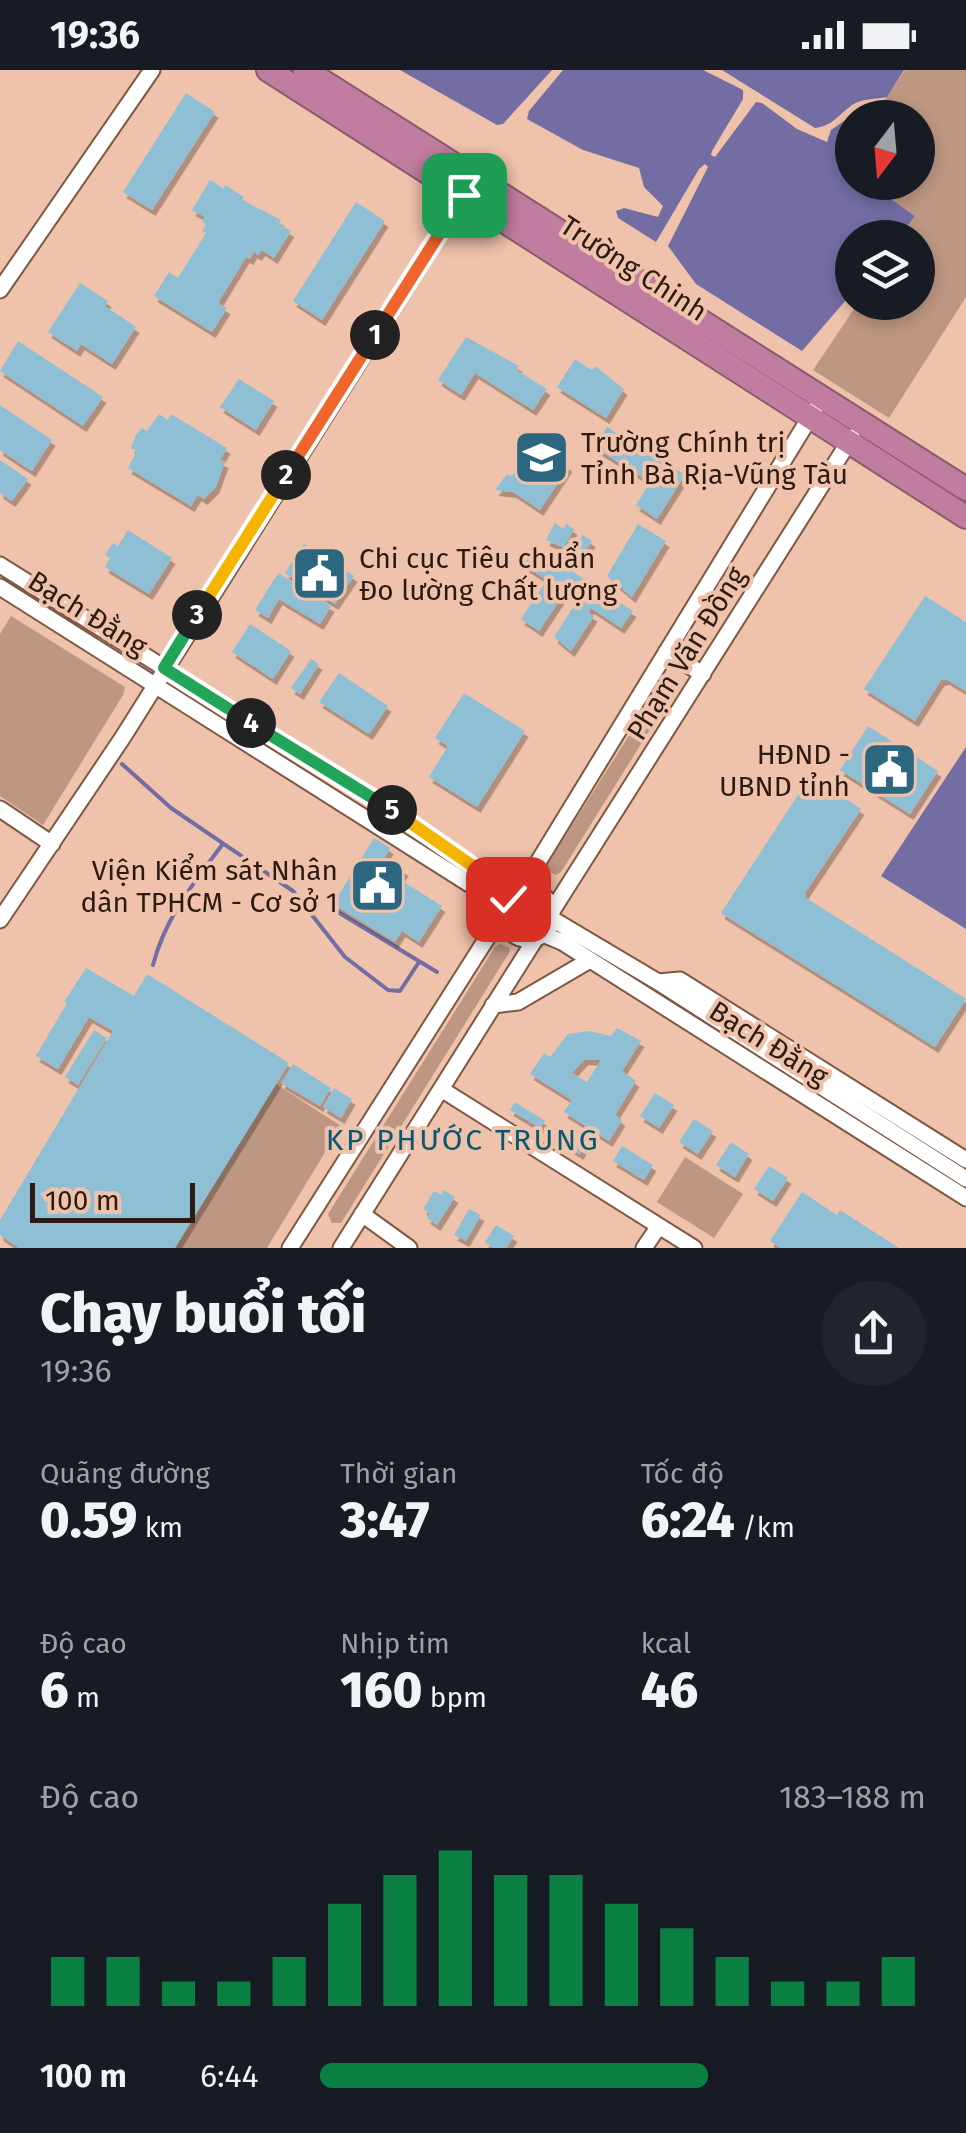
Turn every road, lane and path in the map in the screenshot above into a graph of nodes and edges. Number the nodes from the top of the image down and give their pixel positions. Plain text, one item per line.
1 (152, 70) edge
2 (268, 70) edge
3 (305, 70) edge
4 (464, 195) junction
5 (0, 290) edge
6 (816, 407) junction
7 (855, 432) junction
8 (966, 489) edge
9 (966, 517) edge
10 (0, 565) edge
11 (0, 587) edge
12 (666, 652) junction
13 (164, 668) junction
14 (703, 674) junction
15 (154, 684) junction
16 (0, 809) edge
17 (52, 844) junction
18 (510, 901) junction
19 (552, 915) junction
20 (0, 920) edge
21 (539, 936) junction
22 (590, 960) junction
23 (658, 982) junction
24 (493, 1005) junction
25 (441, 1089) junction
26 (918, 1158) junction
27 (966, 1160) edge
28 (966, 1179) edge
29 (966, 1198) edge
30 (362, 1214) junction
31 (660, 1226) junction
32 (293, 1247) edge
33 (692, 1247) edge
34 (340, 1248) edge
35 (409, 1248) edge
36 (644, 1248) edge

1 - 5 street
2 - 4 highway, Trường Chinh
3 - 6 highway, Trường Chinh
4 - 6 highway, Trường Chinh
4 - 13 street
6 - 7 highway, Trường Chinh
6 - 12 street, Phạm Văn Đồng
7 - 8 highway, Trường Chinh
7 - 9 highway, Trường Chinh
7 - 14 street, Phạm Văn Đồng
10 - 13 street, Bạch Đằng
11 - 15 street, Bạch Đằng
12 - 14 street
12 - 18 street, Phạm Văn Đồng
13 - 15 street
13 - 18 street, Bạch Đằng
14 - 19 street, Phạm Văn Đồng
15 - 17 street
15 - 18 street, Bạch Đằng
16 - 17 street
17 - 20 street
18 - 19 street
18 - 21 street
18 - 32 street, Phạm Văn Đồng
19 - 21 street
19 - 23 street, Bạch Đằng
21 - 22 street, Bạch Đằng
21 - 24 street
22 - 24 street
22 - 26 street, Bạch Đằng
23 - 26 street, Bạch Đằng
23 - 27 street, Bạch Đằng
24 - 25 street
25 - 30 street
25 - 31 street
26 - 28 street, Bạch Đằng
26 - 29 street, Bạch Đằng
30 - 34 street
30 - 35 street
31 - 33 street
31 - 36 street

